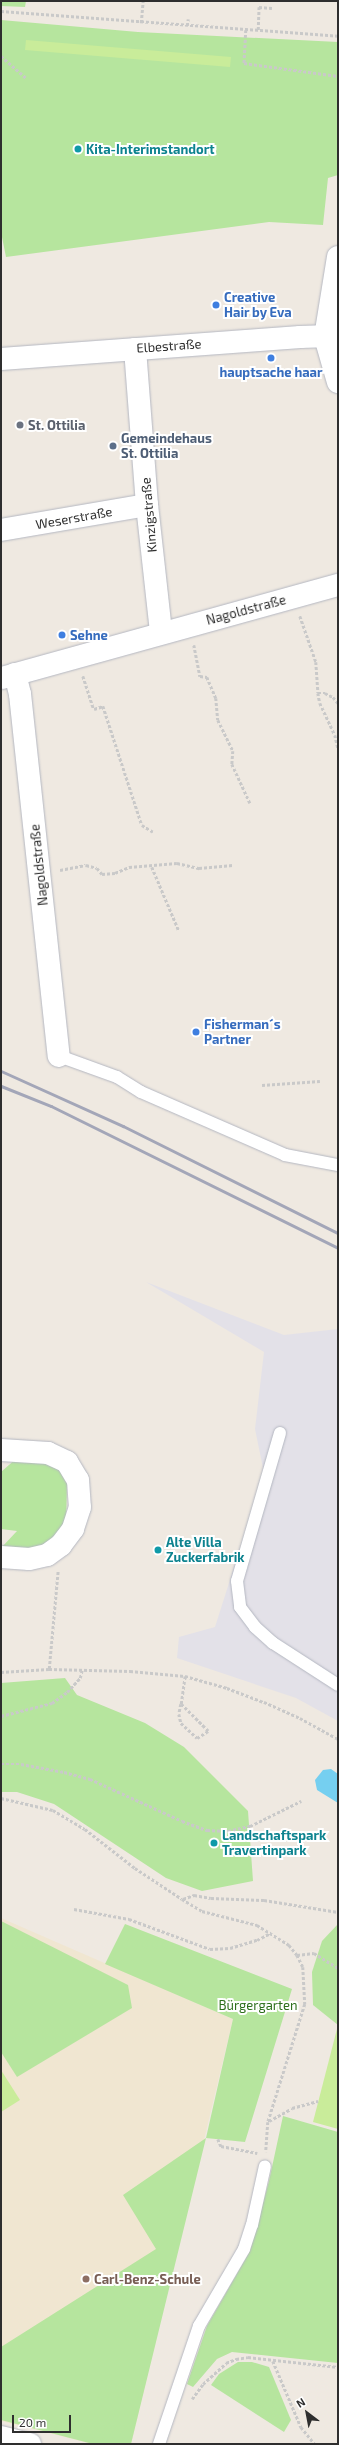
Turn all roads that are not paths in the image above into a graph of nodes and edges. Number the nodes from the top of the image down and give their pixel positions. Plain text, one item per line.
1 (338, 257) edge
2 (332, 336) edge
3 (135, 349) junction
4 (1, 359) edge
5 (338, 382) edge
6 (147, 505) junction
7 (1, 530) edge
8 (338, 585) edge
9 (161, 632) junction
10 (8, 676) edge
11 (59, 1056) joint
12 (338, 1165) edge
13 (280, 1433) dead end
14 (1, 1450) edge
15 (1, 1557) edge
16 (338, 1685) edge
17 (265, 2166) dead end
18 (1, 2437) edge
19 (30, 2444) edge
20 (159, 2444) edge

1 - 2 street
2 - 3 street, Elbestraße
2 - 5 street
3 - 4 street, Elbestraße
3 - 6 street, Kinzigstraße
6 - 7 street, Weserstraße
6 - 9 street, Kinzigstraße
8 - 9 street, Nagoldstraße
9 - 10 street, Nagoldstraße
10 - 11 street, Nagoldstraße
11 - 12 lane
13 - 16 lane
14 - 15 street
17 - 20 lane
18 - 19 street

